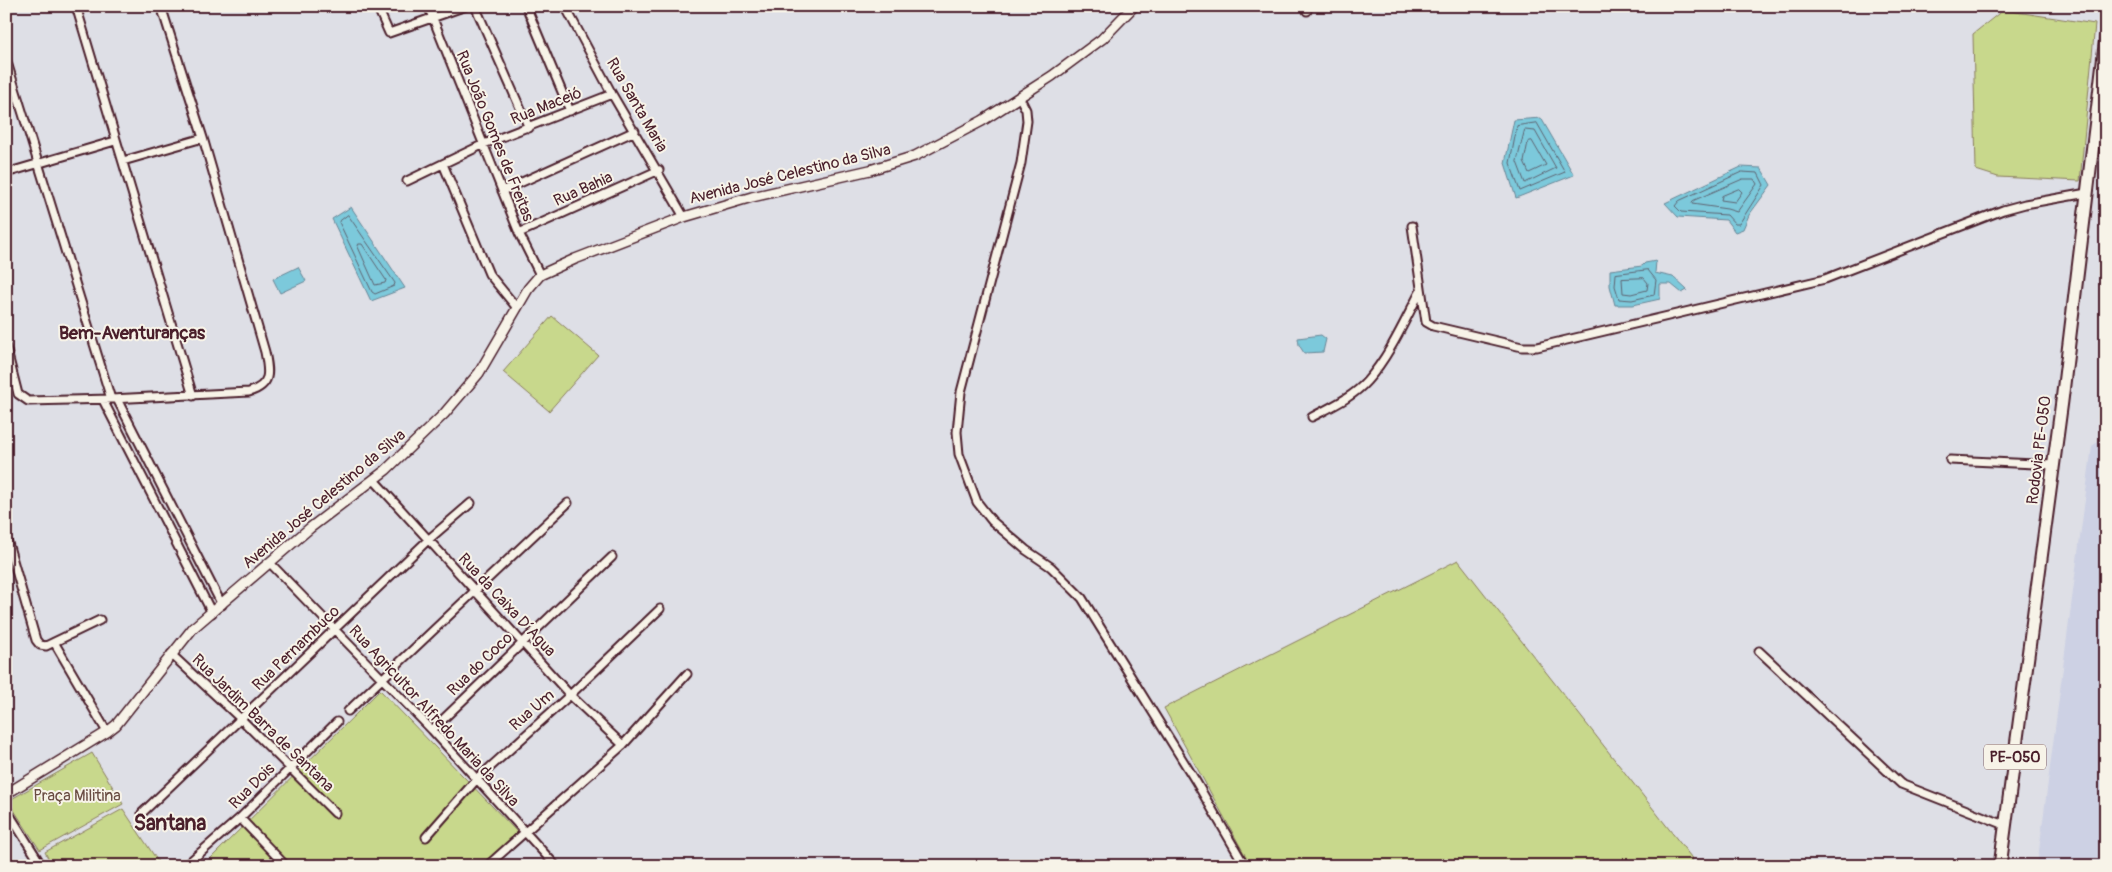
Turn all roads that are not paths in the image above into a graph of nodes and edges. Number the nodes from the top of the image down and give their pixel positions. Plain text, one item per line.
1 (76, 6) edge
2 (161, 6) edge
3 (377, 6) edge
4 (428, 6) edge
5 (466, 6) edge
6 (475, 6) edge
7 (526, 6) edge
8 (565, 6) edge
9 (1134, 6) edge
10 (433, 18) junction
11 (2106, 37) edge
12 (6, 59) edge
13 (612, 94) junction
14 (1020, 98) junction
15 (570, 111) junction
16 (529, 128) junction
17 (636, 131) junction
18 (202, 138) junction
19 (115, 141) junction
20 (484, 144) junction
21 (123, 161) junction
22 (37, 164) junction
23 (443, 164) junction
24 (659, 170) junction
25 (6, 173) edge
26 (407, 181) dead end
27 (502, 191) junction
28 (2087, 193) junction
29 (684, 217) junction
30 (1412, 226) dead end
31 (519, 233) junction
32 (540, 275) junction
33 (1421, 292) junction
34 (517, 308) junction
35 (6, 346) edge
36 (193, 396) junction
37 (114, 399) junction
38 (103, 400) junction
39 (1312, 416) dead end
40 (1950, 460) dead end
41 (2054, 465) junction
42 (374, 480) junction
43 (471, 503) dead end
44 (568, 503) dead end
45 (428, 540) junction
46 (8, 543) dead end
47 (612, 556) dead end
48 (270, 563) junction
49 (476, 591) junction
50 (222, 605) junction
51 (660, 608) dead end
52 (212, 613) junction
53 (100, 620) dead end
54 (334, 630) junction
55 (523, 641) junction
56 (54, 642) junction
57 (1759, 651) dead end
58 (172, 654) junction
59 (687, 674) dead end
60 (382, 679) junction
61 (570, 695) junction
62 (348, 711) dead end
63 (242, 720) junction
64 (337, 722) dead end
65 (432, 730) junction
66 (107, 732) junction
67 (623, 744) junction
68 (290, 767) junction
69 (476, 780) junction
70 (6, 794) edge
71 (6, 809) edge
72 (142, 813) dead end
73 (335, 813) dead end
74 (240, 818) junction
75 (2006, 825) junction
76 (526, 833) junction
77 (426, 837) dead end
78 (42, 866) edge
79 (185, 866) edge
80 (286, 866) edge
81 (487, 866) edge
82 (556, 866) edge
83 (1245, 866) edge
84 (2000, 866) edge

1 - 19 street
2 - 18 street
3 - 10 street
4 - 10 street, Rua João Gomes de Freitas
5 - 10 street
6 - 16 street
7 - 15 street
8 - 13 street, Rua Santa Maria
9 - 14 street, Avenida José Celestino da Silva
10 - 20 street, Rua João Gomes de Freitas
11 - 28 main road, Rodovia PE-050 / PE-050
12 - 22 street
13 - 15 street, Rua Maceió
13 - 17 street, Rua Santa Maria
14 - 29 street, Avenida José Celestino da Silva
14 - 83 street
15 - 16 street, Rua Maceió
16 - 20 street, Rua Maceió
17 - 24 street, Rua Santa Maria
17 - 27 street
18 - 21 street
18 - 36 street
19 - 21 street
19 - 22 street
20 - 23 street, Rua Maceió
20 - 27 street, Rua João Gomes de Freitas
21 - 36 street
22 - 25 street
22 - 37 street
23 - 26 street, Rua Maceió
23 - 34 street
24 - 29 street, Rua Santa Maria
24 - 31 street, Rua Bahia
27 - 31 street, Rua João Gomes de Freitas
28 - 33 street
28 - 41 main road, Rodovia PE-050 / PE-050
29 - 32 street, Avenida José Celestino da Silva
30 - 33 street
31 - 32 street, Rua João Gomes de Freitas
32 - 34 street, Avenida José Celestino da Silva
33 - 39 street
34 - 42 street, Avenida José Celestino da Silva
35 - 38 street
36 - 37 street
37 - 38 street
37 - 50 street
38 - 52 street
40 - 41 street
41 - 75 main road, Rodovia PE-050 / PE-050
42 - 45 street, Rua da Caixa D´Agua
42 - 48 street, Avenida José Celestino da Silva
43 - 45 street, Rua Pernambuco
44 - 49 street
45 - 49 street, Rua da Caixa D´Agua
45 - 54 street, Rua Pernambuco
46 - 56 street
47 - 55 street, Rua do Coco
48 - 50 street, Avenida José Celestino da Silva
48 - 54 street, Rua Agricultor Alfredo Maria da Silva
49 - 55 street, Rua da Caixa D´Agua
49 - 60 street
50 - 52 street, Avenida José Celestino da Silva
51 - 61 street, Rua Um
52 - 58 street, Avenida José Celestino da Silva
53 - 56 street
54 - 60 street, Rua Agricultor Alfredo Maria da Silva
54 - 63 street, Rua Pernambuco
55 - 61 street, Rua da Caixa D´Agua
55 - 65 street, Rua do Coco
56 - 66 street
57 - 75 street
58 - 63 street, Rua Jardim Barra de Santana
58 - 66 street, Avenida José Celestino da Silva
59 - 67 street
60 - 62 street
60 - 65 street, Rua Agricultor Alfredo Maria da Silva
61 - 67 street, Rua da Caixa D´Agua
61 - 69 street, Rua Um
63 - 68 street, Rua Jardim Barra de Santana
63 - 72 street, Rua Pernambuco
64 - 68 street, Rua Dois
65 - 69 street, Rua Agricultor Alfredo Maria da Silva
66 - 70 street, Avenida José Celestino da Silva
67 - 76 street
68 - 73 street, Rua Jardim Barra de Santana
68 - 74 street, Rua Dois
69 - 76 street, Rua Agricultor Alfredo Maria da Silva
69 - 77 street, Rua Um
71 - 78 street
74 - 79 street, Rua Dois
74 - 80 street
75 - 84 main road, Rodovia PE-050 / PE-050
76 - 81 street
76 - 82 street, Rua Agricultor Alfredo Maria da Silva

